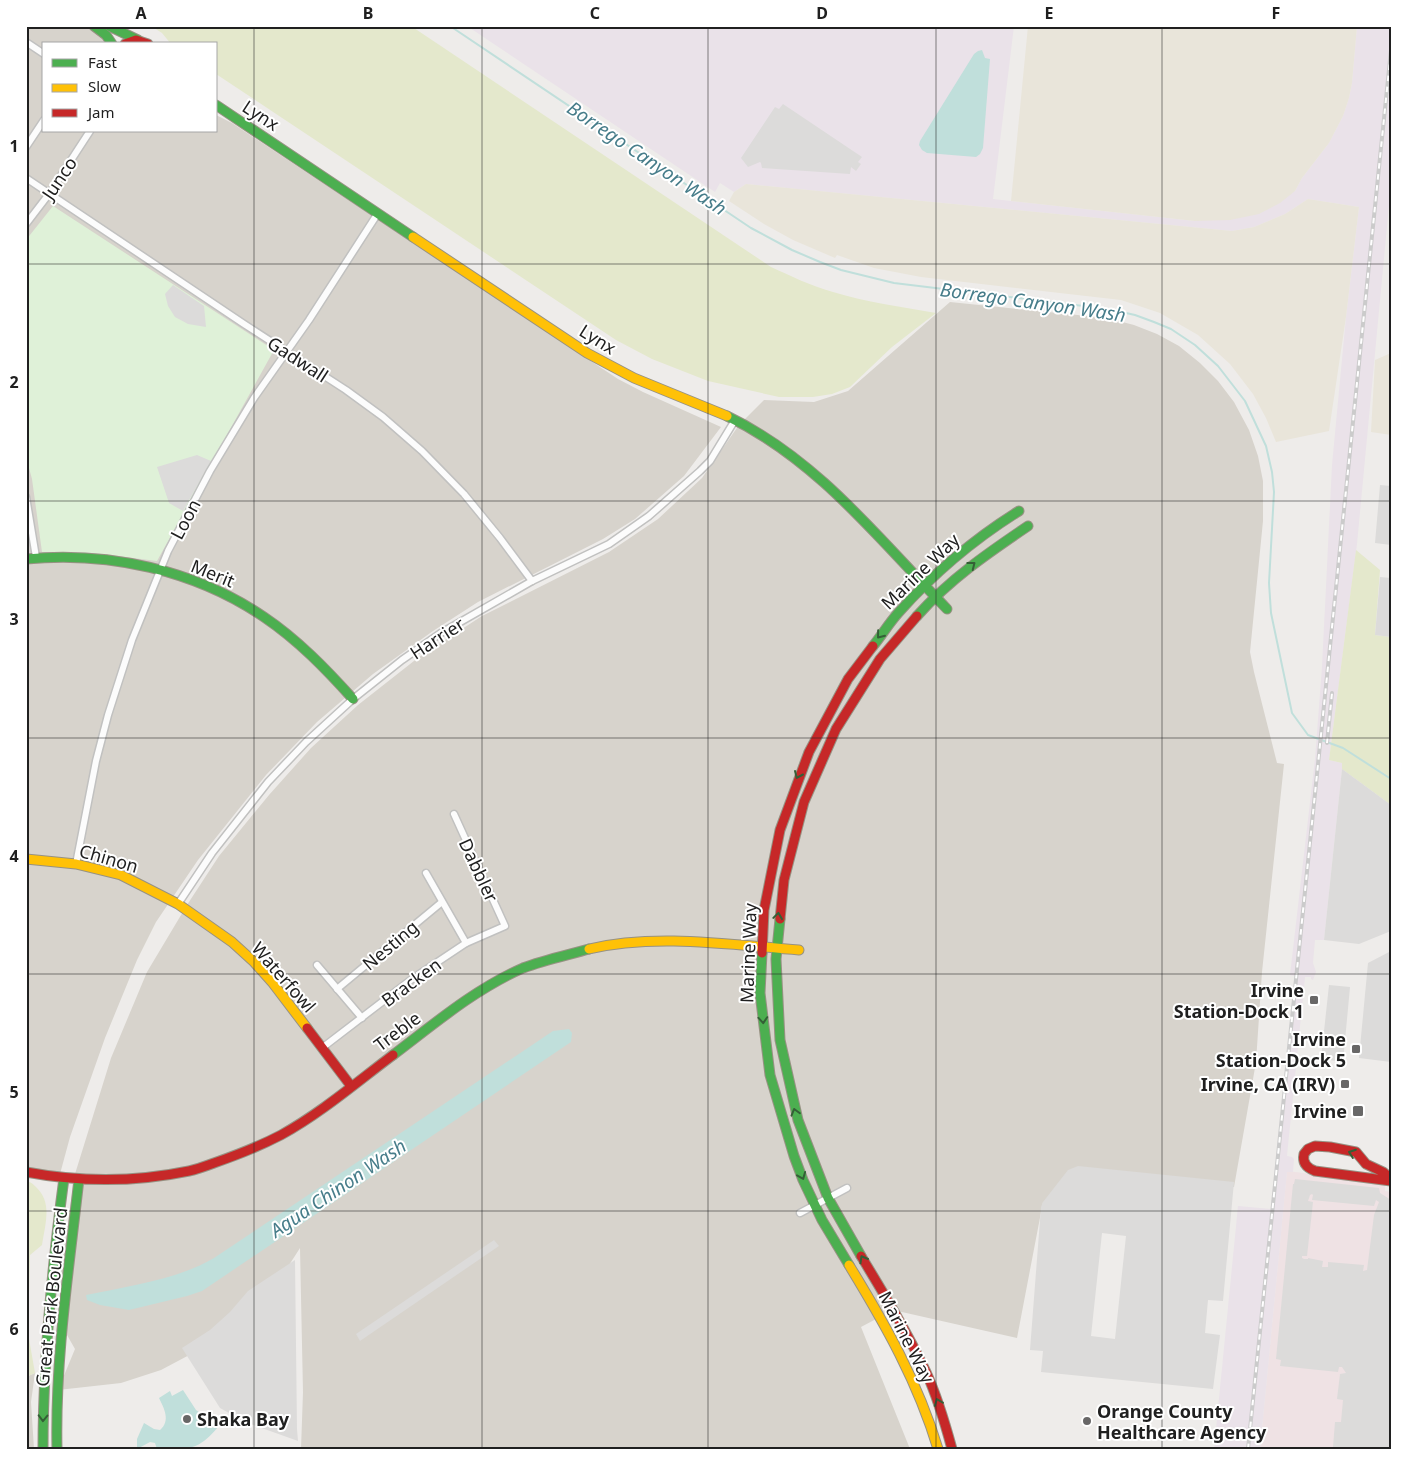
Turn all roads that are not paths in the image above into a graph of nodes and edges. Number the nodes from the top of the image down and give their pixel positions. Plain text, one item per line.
1 (94, 26) edge
2 (109, 26) edge
3 (138, 40) junction
4 (26, 42) edge
5 (111, 42) edge
6 (128, 42) edge
7 (143, 42) edge
8 (42, 53) edge
9 (218, 107) edge
10 (42, 123) edge
11 (89, 132) edge
12 (26, 147) edge
13 (26, 178) edge
14 (49, 194) junction
15 (378, 213) junction
16 (26, 224) edge
17 (287, 351) junction
18 (735, 420) junction
19 (26, 497) edge
20 (1020, 511) dead end
21 (1028, 526) dead end
22 (31, 558) edge
23 (160, 570) junction
24 (532, 581) junction
25 (924, 585) junction
26 (934, 596) junction
27 (947, 609) dead end
28 (353, 699) junction
29 (454, 814) dead end
30 (26, 859) edge
31 (76, 864) junction
32 (426, 873) dead end
33 (442, 902) junction
34 (178, 904) junction
35 (505, 926) joint
36 (466, 943) junction
37 (761, 947) junction
38 (776, 948) junction
39 (799, 950) dead end
40 (317, 965) dead end
41 (337, 989) junction
42 (362, 1018) junction
43 (322, 1048) junction
44 (352, 1086) junction
45 (26, 1172) edge
46 (64, 1178) junction
47 (79, 1179) junction
48 (1391, 1180) edge
49 (847, 1188) dead end
50 (828, 1198) junction
51 (815, 1205) junction
52 (800, 1213) dead end
53 (43, 1449) edge
54 (57, 1449) edge
55 (938, 1449) edge
56 (952, 1449) edge

1 - 5 street
2 - 3 street
3 - 6 street
3 - 7 street
4 - 8 street
9 - 15 street, Lynx
10 - 12 street
11 - 14 street, Junco
13 - 14 street, Gadwall
14 - 16 street, Junco
14 - 17 street, Gadwall
15 - 17 street, Loon
15 - 18 street, Lynx
17 - 23 street, Loon
17 - 24 street, Gadwall
18 - 24 street, Harrier
18 - 25 street, Lynx
19 - 22 street
20 - 25 street, Marine Way
26 -> 21 street, Marine Way
22 - 23 street, Merit
23 - 28 street, Merit
23 - 31 street, Loon
24 - 28 street, Harrier
25 - 26 street, Lynx
25 -> 37 street, Marine Way
26 - 27 street, Lynx
38 -> 26 street, Marine Way
28 - 34 street, Harrier
29 - 35 street, Dabbler
30 - 31 street, Chinon
31 - 34 street, Chinon
32 - 33 street
33 - 36 street
33 - 41 street, Nesting
34 - 43 street, Waterfowl
35 - 36 street, Bracken
36 - 42 street, Bracken
37 - 38 street, Treble
37 - 44 street, Treble
37 -> 51 street, Marine Way
38 - 39 street, Treble
50 -> 38 street, Marine Way
40 - 41 street
41 - 42 street
42 - 43 street, Bracken
43 - 44 street, Waterfowl
44 - 47 street, Treble
45 - 46 street, Treble
46 - 47 street, Treble
46 -> 53 street, Great Park Boulevard
47 - 54 street, Great Park Boulevard
48 -> 48 street
49 - 50 street
50 - 51 street
56 -> 50 street, Marine Way
51 - 52 street
51 - 55 street, Marine Way

